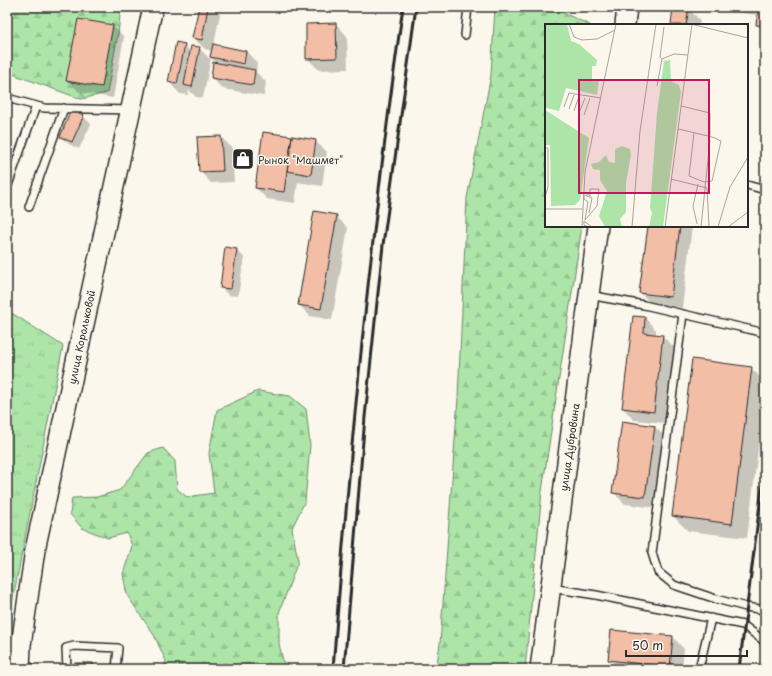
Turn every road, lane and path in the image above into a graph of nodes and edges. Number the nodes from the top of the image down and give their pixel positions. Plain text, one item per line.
1 (153, 7) edge
2 (468, 7) edge
3 (627, 7) edge
4 (625, 24) edge
5 (465, 36) dead end
6 (7, 98) edge
7 (36, 106) junction
8 (64, 108) junction
9 (130, 110) junction
10 (748, 185) edge
11 (7, 188) edge
12 (765, 190) edge
13 (29, 207) dead end
14 (598, 227) edge
15 (589, 295) junction
16 (683, 314) junction
17 (765, 333) edge
18 (550, 588) junction
19 (765, 610) edge
20 (711, 618) junction
21 (765, 644) edge
22 (20, 669) edge
23 (67, 669) edge
24 (116, 669) edge
25 (540, 669) edge
26 (699, 669) edge

1 - 9 main road, улица Корольковой
2 - 5 lane
3 - 4 main road
6 - 7 lane
7 - 8 lane
7 - 11 lane
8 - 9 lane
8 - 13 lane
9 - 22 main road, улица Корольковой
10 - 12 lane
14 - 15 main road, улица Дубровина
15 - 16 lane
15 - 18 main road, улица Дубровина
16 - 17 lane
16 - 19 lane
18 - 20 lane
18 - 25 main road, улица Дубровина
20 - 21 lane
20 - 26 lane
23 - 24 lane

